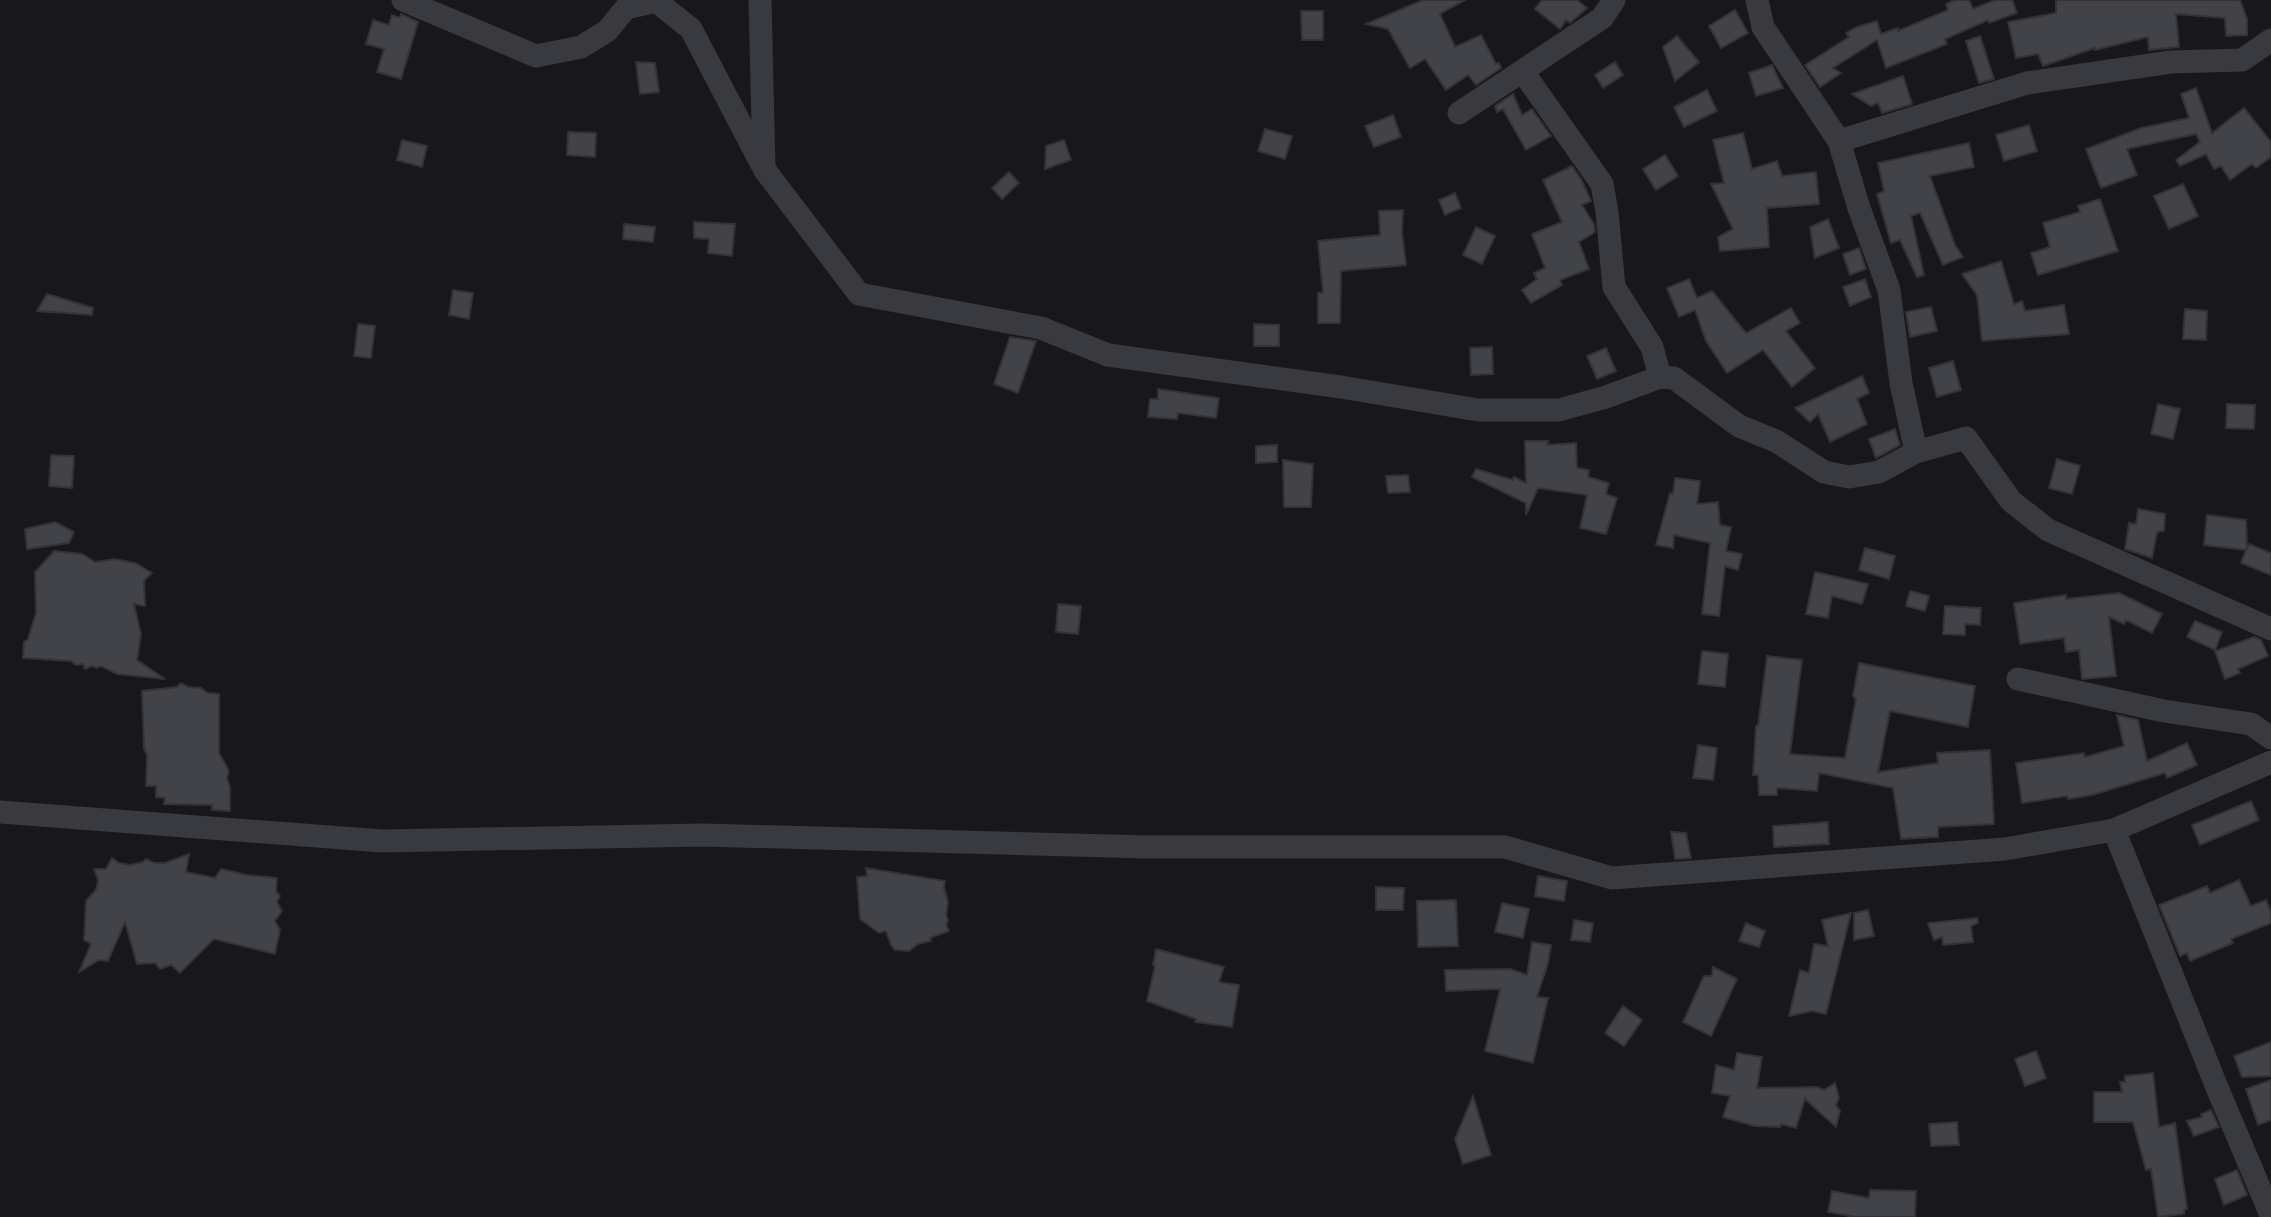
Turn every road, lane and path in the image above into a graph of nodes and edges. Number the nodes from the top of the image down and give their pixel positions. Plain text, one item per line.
1 (403, 0) edge
2 (760, 0) edge
3 (1614, 0) edge
4 (1757, 0) edge
5 (2271, 40) edge
6 (1523, 72) junction
7 (1459, 113) dead end
8 (1839, 141) junction
9 (764, 169) junction
10 (1660, 377) junction
11 (1916, 452) junction
12 (2271, 629) edge
13 (2018, 679) dead end
14 (2271, 738) edge
15 (2271, 762) edge
16 (0, 812) edge
17 (2113, 830) junction
18 (2271, 1215) edge

1 - 9 street
2 - 9 street
3 - 6 street
4 - 8 street
5 - 8 street
6 - 7 street
6 - 10 street
8 - 11 street
9 - 10 street
10 - 11 street
11 - 12 street
13 - 14 street
15 - 17 street
16 - 17 street
17 - 18 street

